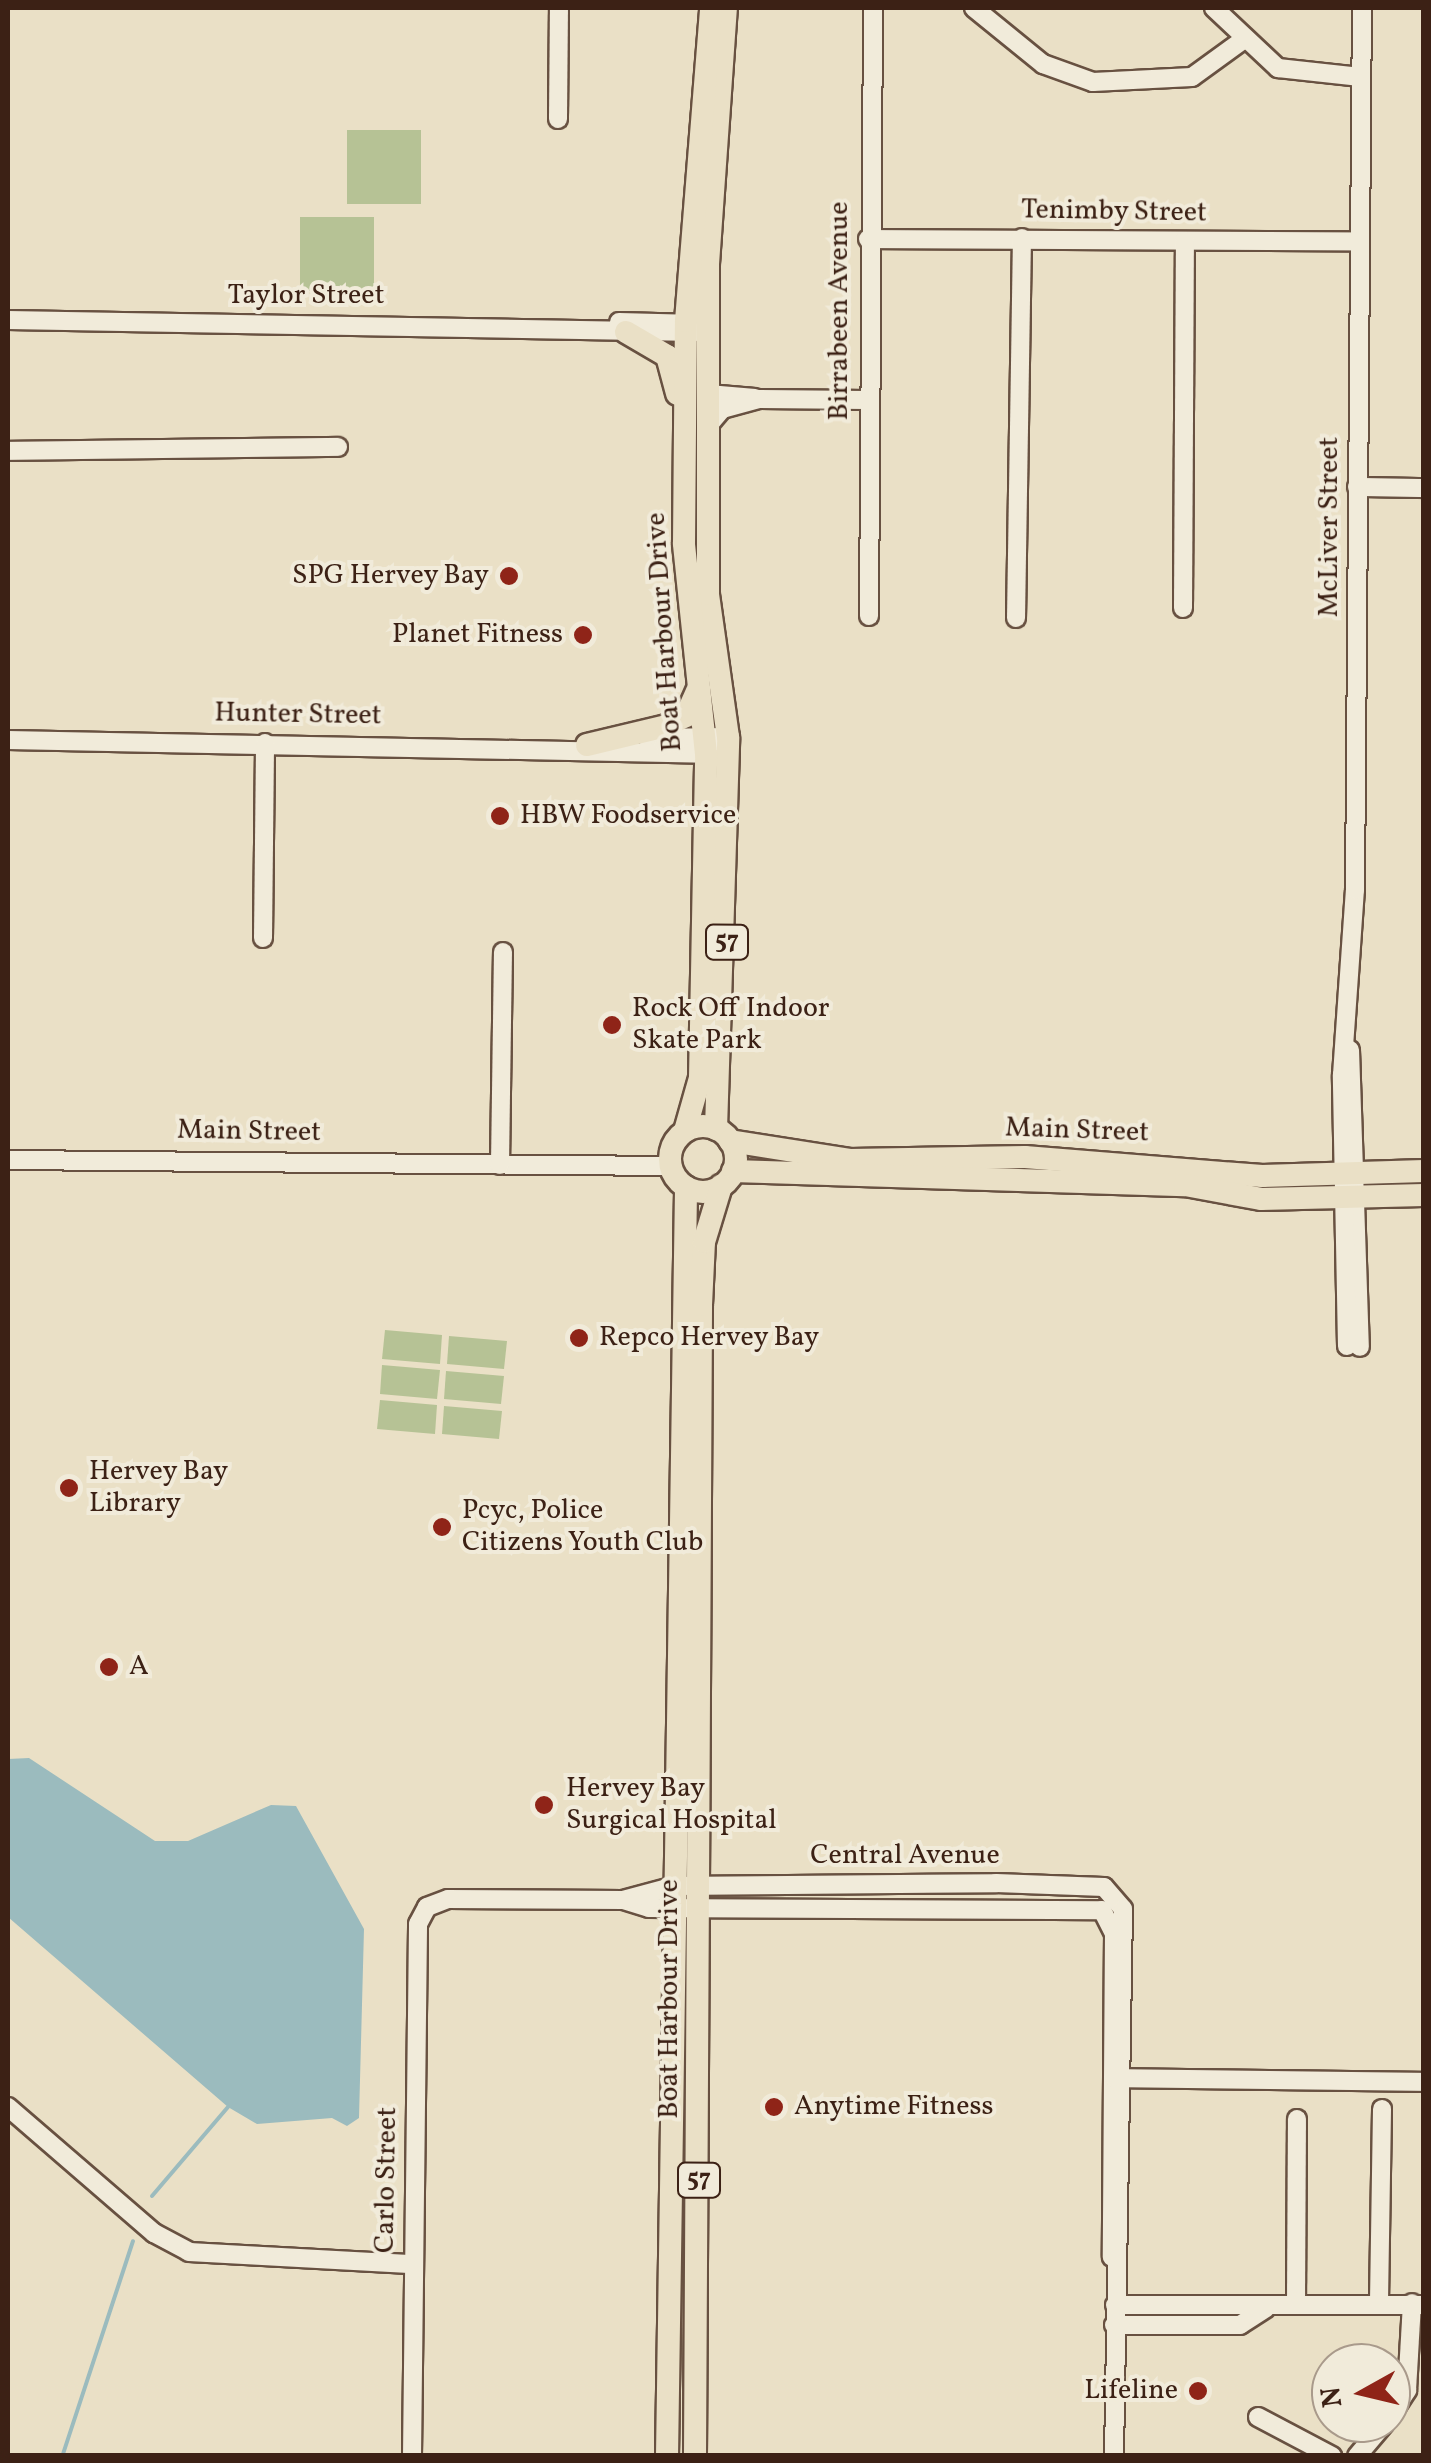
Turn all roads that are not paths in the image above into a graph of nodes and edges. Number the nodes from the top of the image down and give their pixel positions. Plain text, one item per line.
1 (559, 8) edge
2 (710, 8) edge
3 (726, 8) edge
4 (872, 8) edge
5 (974, 8) edge
6 (1214, 8) edge
7 (1362, 8) edge
8 (1243, 40) junction
9 (1361, 78) junction
10 (558, 119) dead end
11 (1022, 238) junction
12 (868, 239) junction
13 (1185, 241) junction
14 (1360, 242) junction
15 (8, 320) edge
16 (694, 328) junction
17 (615, 329) junction
18 (708, 394) junction
19 (760, 400) junction
20 (866, 400) junction
21 (696, 432) junction
22 (338, 447) dead end
23 (8, 452) edge
24 (1357, 486) junction
25 (1424, 488) edge
26 (685, 497) junction
27 (1183, 608) dead end
28 (869, 616) dead end
29 (1016, 618) dead end
30 (699, 682) junction
31 (8, 740) edge
32 (265, 743) junction
33 (587, 745) junction
34 (717, 746) junction
35 (263, 938) dead end
36 (503, 952) dead end
37 (685, 1131) junction
38 (723, 1135) junction
39 (8, 1160) edge
40 (500, 1165) junction
41 (671, 1166) junction
42 (1424, 1172) edge
43 (728, 1178) junction
44 (1352, 1186) junction
45 (686, 1187) junction
46 (1424, 1196) edge
47 (1354, 1347) dead end
48 (699, 1589) junction
49 (677, 1683) junction
50 (675, 1895) junction
51 (699, 1895) junction
52 (426, 1907) joint
53 (1117, 2078) junction
54 (1424, 2082) edge
55 (8, 2107) edge
56 (1382, 2109) dead end
57 (1297, 2118) dead end
58 (414, 2264) junction
59 (1380, 2301) junction
60 (1296, 2304) junction
61 (1418, 2304) edge
62 (1115, 2305) junction
63 (1266, 2308) junction
64 (1114, 2325) junction
65 (1411, 2359) edge
66 (1258, 2417) dead end
67 (412, 2456) edge
68 (667, 2456) edge
69 (695, 2456) edge
70 (1114, 2456) edge
71 (1332, 2456) edge

1 - 10 street
2 - 16 main road, Boat Harbour Drive / 57
3 - 16 main road, Boat Harbour Drive / 57
4 - 12 street, Birrabeen Avenue
5 - 8 street
6 - 8 street
7 - 9 street, McLiver Street
8 - 9 street
9 - 14 street, McLiver Street
11 - 12 street, Tenimby Street
11 - 13 street, Tenimby Street
11 - 29 street
12 - 20 street, Birrabeen Avenue
13 - 14 street, Tenimby Street
13 - 27 street
14 - 24 street, McLiver Street
15 - 17 street, Taylor Street
16 - 17 street, Taylor Street
16 - 18 main road, Boat Harbour Drive / 57
16 - 21 main road, Boat Harbour Drive / 57
17 - 21 main road
18 - 19 street
18 - 21 main road, Boat Harbour Drive / 57
18 - 26 main road
19 - 20 street
19 - 21 street
20 - 28 street, Birrabeen Avenue
21 - 26 main road, Boat Harbour Drive / 57
21 - 34 main road, Boat Harbour Drive / 57
22 - 23 street
24 - 25 street
24 - 44 street, McLiver Street
26 - 30 main road, Boat Harbour Drive / 57
30 - 33 main road
30 - 34 main road, Boat Harbour Drive / 57
31 - 32 street, Hunter Street
32 - 33 street, Hunter Street
32 - 35 street
33 - 34 street, Hunter Street
34 - 37 main road, Boat Harbour Drive / 57
34 - 38 main road, Boat Harbour Drive / 57
36 - 40 street
37 - 38 main road, Main Street
37 - 41 main road, 57
38 - 43 main road, 57
38 - 44 main road, Main Street
39 - 40 street, Main Street
40 - 41 street, Main Street
41 - 45 main road
42 - 44 main road, Main Street
43 - 44 main road, Main Street
43 - 45 main road, Main Street
43 - 48 main road, Boat Harbour Drive / 57
44 - 46 main road, Main Street
44 - 47 street, McLiver Street
45 - 49 main road, Boat Harbour Drive / 57
48 - 49 main road
48 - 51 main road, Boat Harbour Drive / 57
49 - 50 main road, Boat Harbour Drive / 57
50 - 51 street, Central Avenue
50 - 52 street, Central Avenue
50 - 68 main road, Boat Harbour Drive / 57
51 - 53 street, Central Avenue
51 - 69 main road, Boat Harbour Drive / 57
52 - 58 street, Carlo Street
53 - 54 street
53 - 62 street
55 - 58 street
56 - 59 street
57 - 60 street
58 - 67 street, Carlo Street
59 - 60 street
59 - 61 street
60 - 63 street
61 - 65 street
62 - 63 street
62 - 64 street
63 - 64 street
64 - 70 street
66 - 71 street

